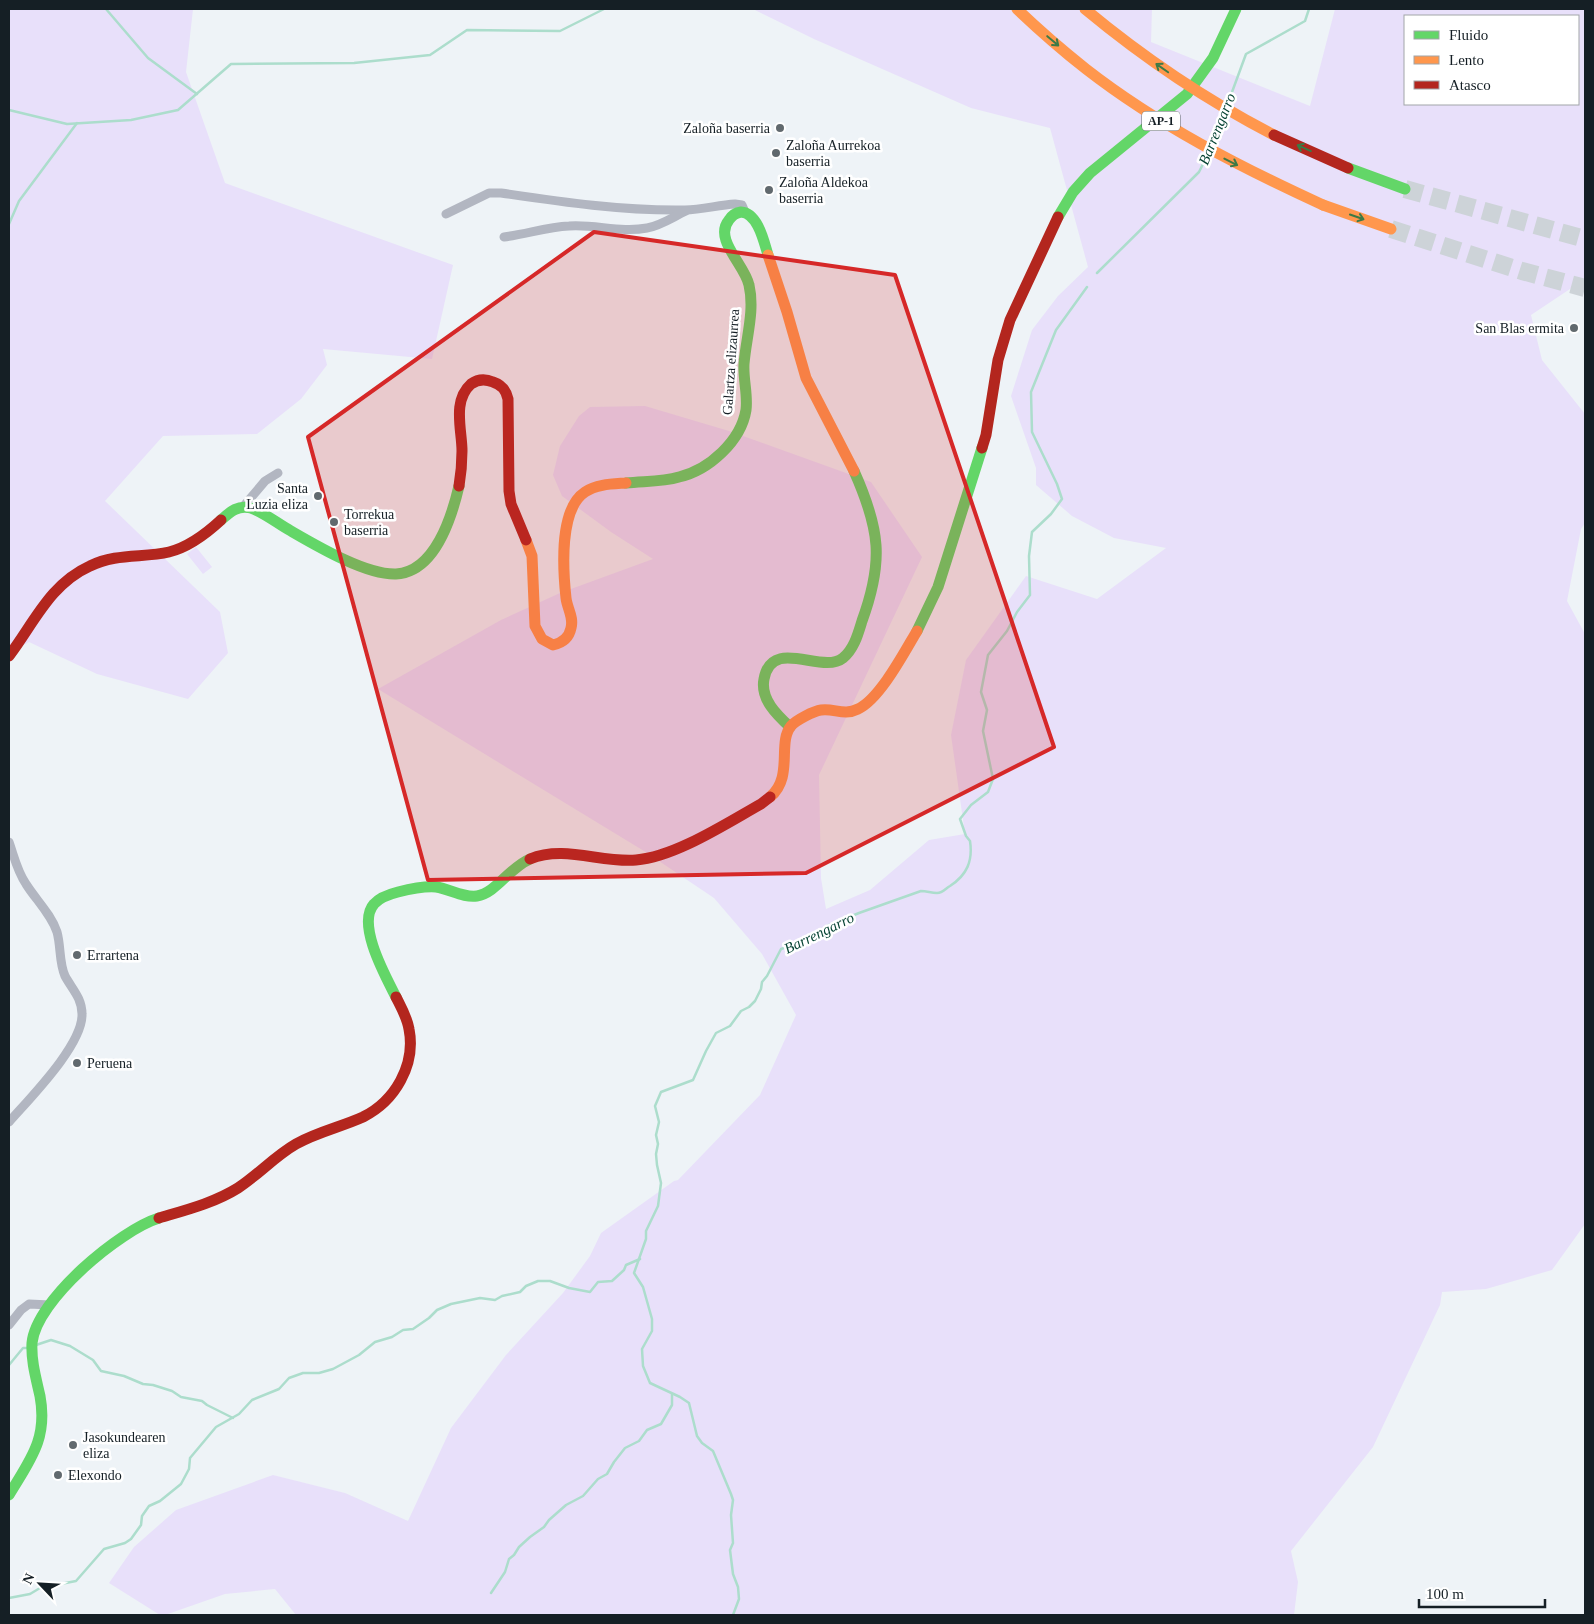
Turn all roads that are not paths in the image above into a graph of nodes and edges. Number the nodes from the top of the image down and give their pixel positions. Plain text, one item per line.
1 (1017, 9) edge
2 (1085, 9) edge
3 (1236, 9) edge
4 (1405, 189) tunnel mouth
5 (688, 210) junction
6 (745, 212) junction
7 (446, 214) dead end
8 (1391, 229) tunnel mouth
9 (504, 237) dead end
10 (278, 473) dead end
11 (243, 506) junction
12 (9, 656) edge
13 (790, 727) junction
14 (9, 842) edge
15 (9, 1122) edge
16 (50, 1306) junction
17 (9, 1325) edge
18 (9, 1495) edge

1 -> 8 main road, AP-1, bridge
4 -> 2 main road, bridge
3 - 13 main road
5 - 6 street
5 - 7 street
5 - 9 street
6 - 11 main road, Galartza elizaurrea
6 - 13 main road
10 - 11 street
11 - 12 main road
13 - 16 main road
14 - 15 street
16 - 17 street
16 - 18 main road

